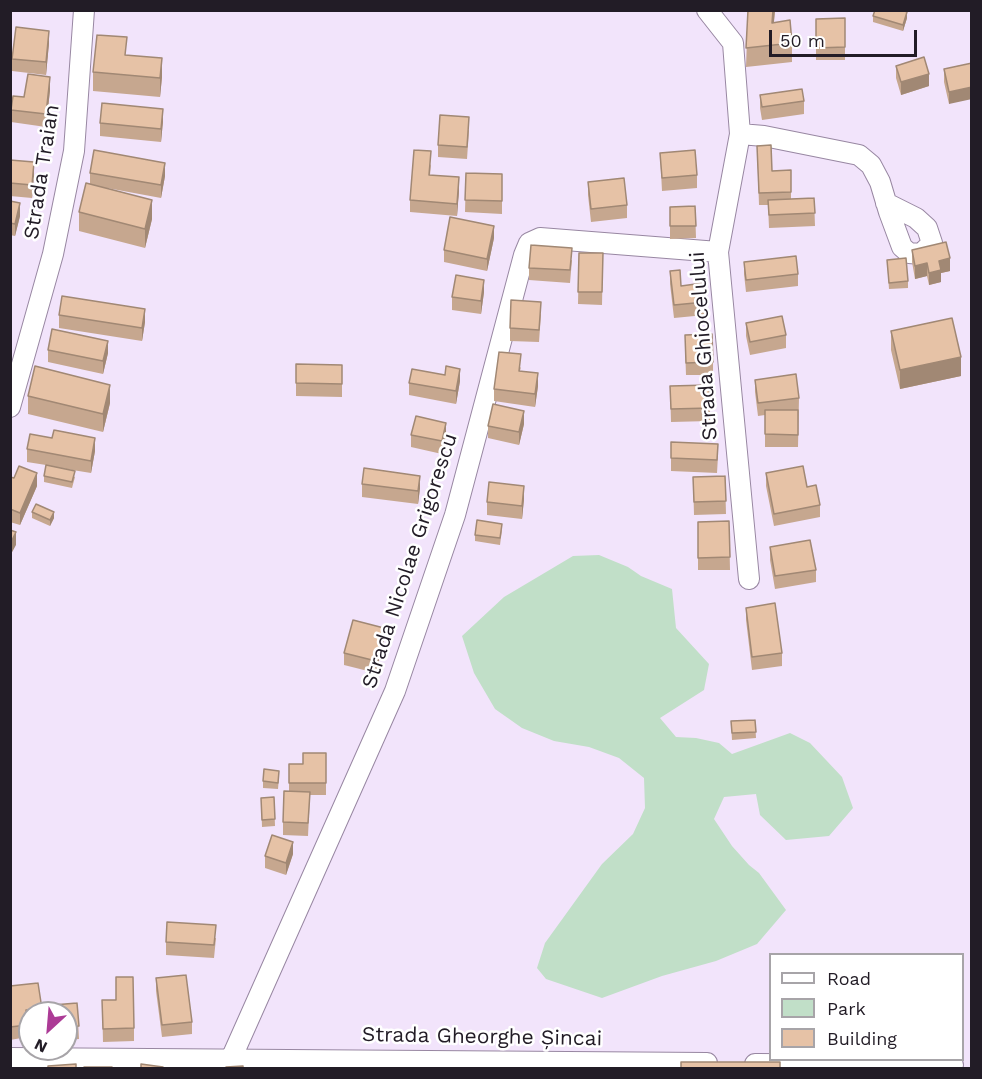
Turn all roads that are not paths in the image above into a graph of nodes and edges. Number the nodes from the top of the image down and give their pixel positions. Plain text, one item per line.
1 (84, 10) edge
2 (707, 10) edge
3 (740, 134) junction
4 (886, 203) dead end
5 (718, 252) junction
6 (10, 406) edge
7 (748, 579) dead end
8 (10, 1059) edge
9 (231, 1059) junction
10 (953, 1065) dead end

1 - 6 street, Strada Traian
2 - 3 street, Strada Ghiocelului
3 - 4 street
3 - 5 street, Strada Ghiocelului
5 - 7 street, Strada Ghiocelului
5 - 9 street, Strada Nicolae Grigorescu
8 - 9 street, Strada Gheorghe Șincai
9 - 10 street, Strada Gheorghe Șincai

